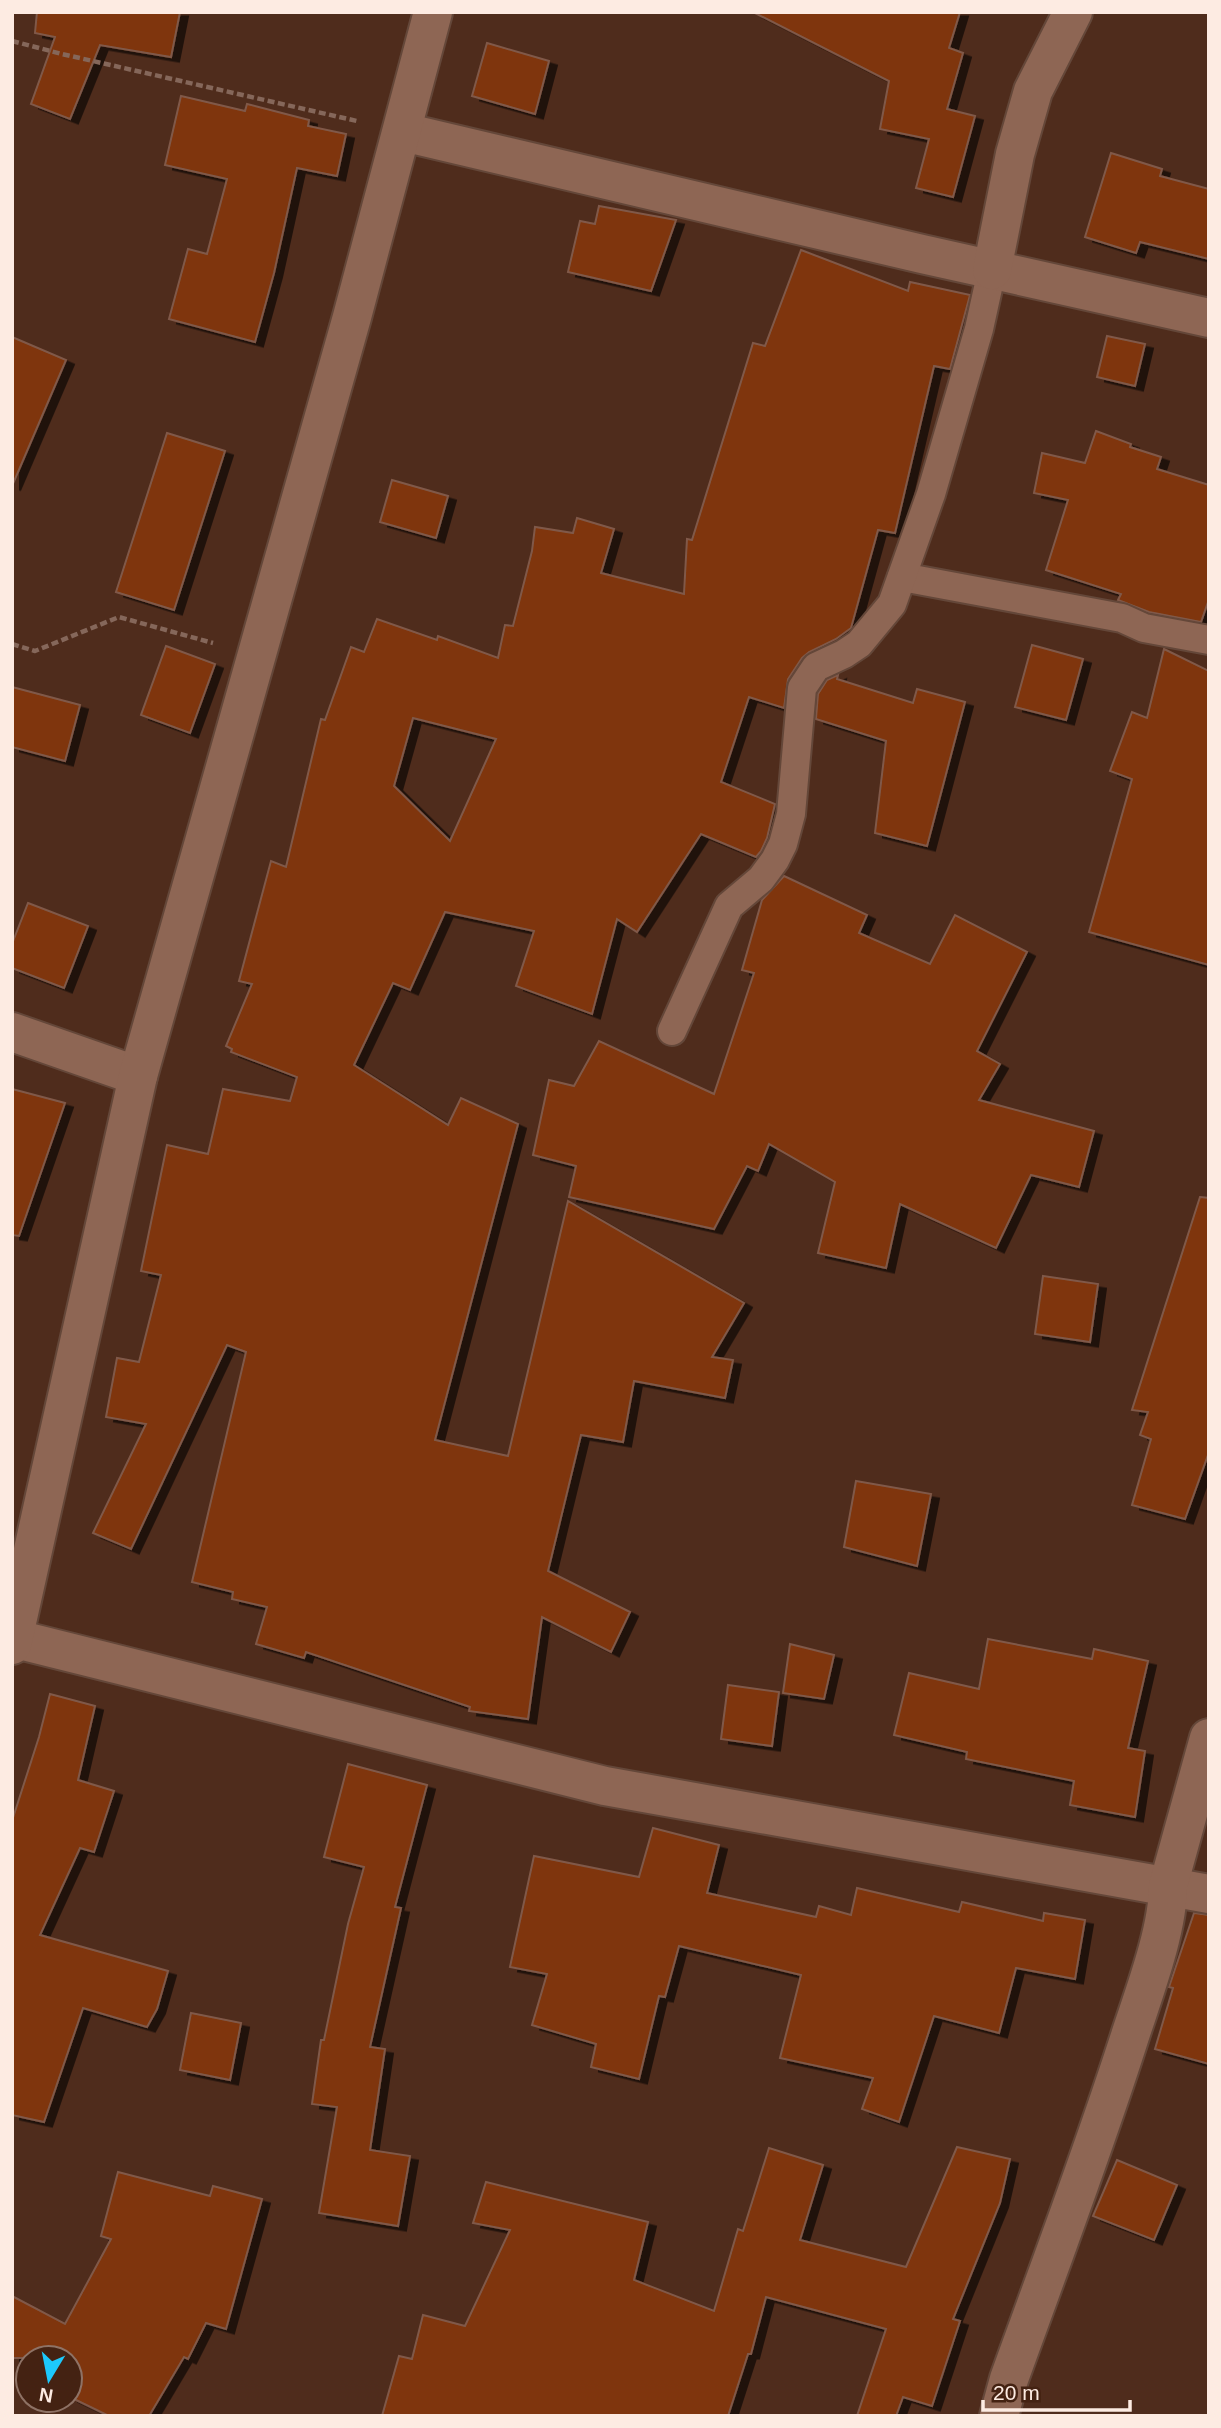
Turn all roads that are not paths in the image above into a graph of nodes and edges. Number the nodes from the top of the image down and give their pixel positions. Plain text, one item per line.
1 (433, 12) edge
2 (1073, 12) edge
3 (403, 132) junction
4 (992, 270) junction
5 (1209, 318) edge
6 (902, 577) junction
7 (1209, 640) edge
8 (672, 1031) dead end
9 (12, 1032) edge
10 (138, 1076) junction
11 (13, 1640) edge
12 (1209, 1738) edge
13 (1168, 1886) junction
14 (1209, 1894) edge
15 (999, 2416) edge

1 - 3 street
2 - 4 street
3 - 4 street
3 - 10 street
4 - 5 street
4 - 6 lane
6 - 7 lane
6 - 8 lane
9 - 10 street
10 - 11 street
11 - 13 street
12 - 13 street
13 - 14 street
13 - 15 street

